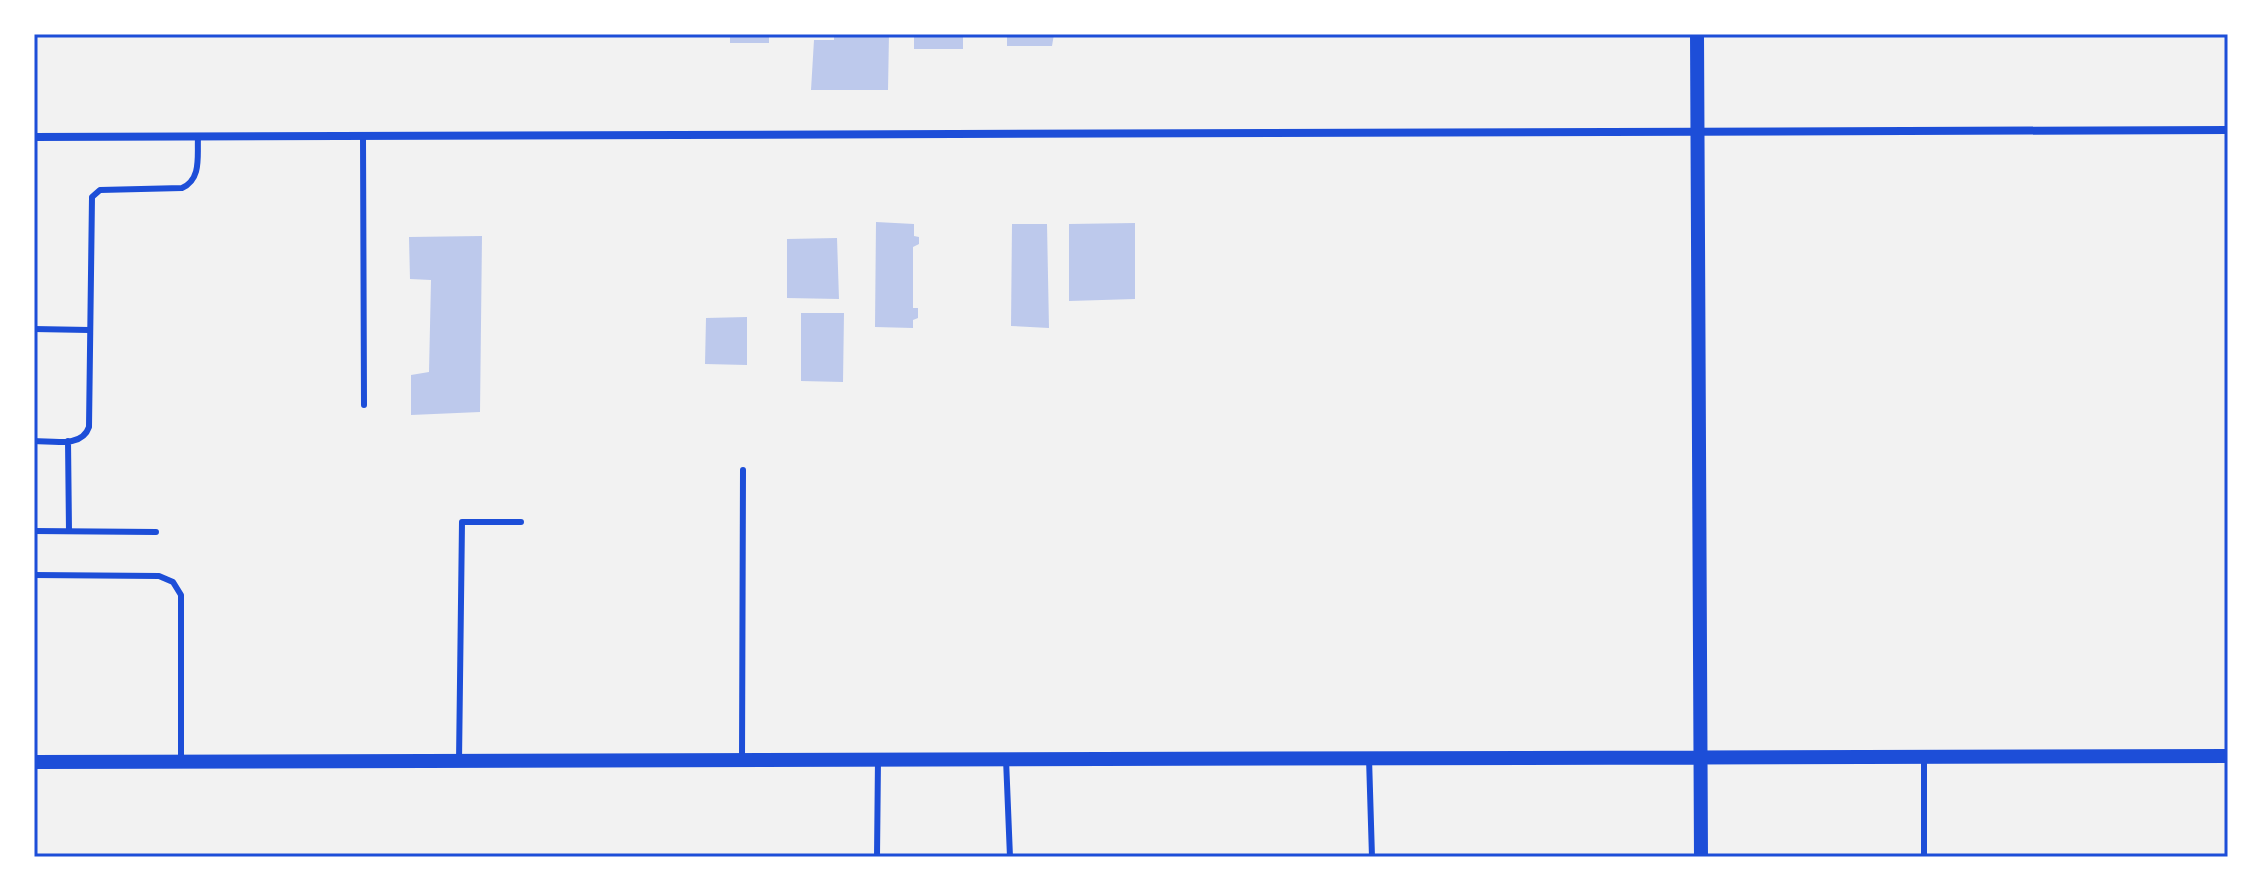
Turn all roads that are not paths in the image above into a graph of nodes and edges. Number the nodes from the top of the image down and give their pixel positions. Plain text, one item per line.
1 (1697, 34) edge
2 (2228, 130) edge
3 (1698, 132) junction
4 (34, 137) edge
5 (198, 137) junction
6 (363, 137) junction
7 (34, 329) edge
8 (89, 330) junction
9 (364, 405) dead end
10 (34, 441) edge
11 (68, 441) junction
12 (743, 470) dead end
13 (521, 522) dead end
14 (34, 531) edge
15 (69, 531) junction
16 (156, 532) dead end
17 (34, 575) edge
18 (1924, 756) junction
19 (2228, 756) edge
20 (1700, 757) junction
21 (1369, 758) junction
22 (878, 759) junction
23 (1006, 759) junction
24 (742, 760) junction
25 (459, 761) junction
26 (34, 762) edge
27 (181, 762) junction
28 (877, 857) edge
29 (1010, 857) edge
30 (1372, 857) edge
31 (1701, 857) edge
32 (1924, 857) edge

1 - 3 street
2 - 3 street
3 - 6 street
3 - 20 street
4 - 5 street
5 - 6 street
5 - 8 lane
6 - 9 lane
7 - 8 lane
8 - 11 lane
10 - 11 lane
11 - 15 lane
12 - 24 lane
13 - 25 lane
14 - 15 lane
15 - 16 lane
17 - 27 lane
18 - 19 street
18 - 20 street
18 - 32 lane
20 - 21 street
20 - 31 street
21 - 23 street
21 - 30 lane
22 - 23 street
22 - 24 street
22 - 28 lane
23 - 29 lane
24 - 25 street
25 - 27 street
26 - 27 street

